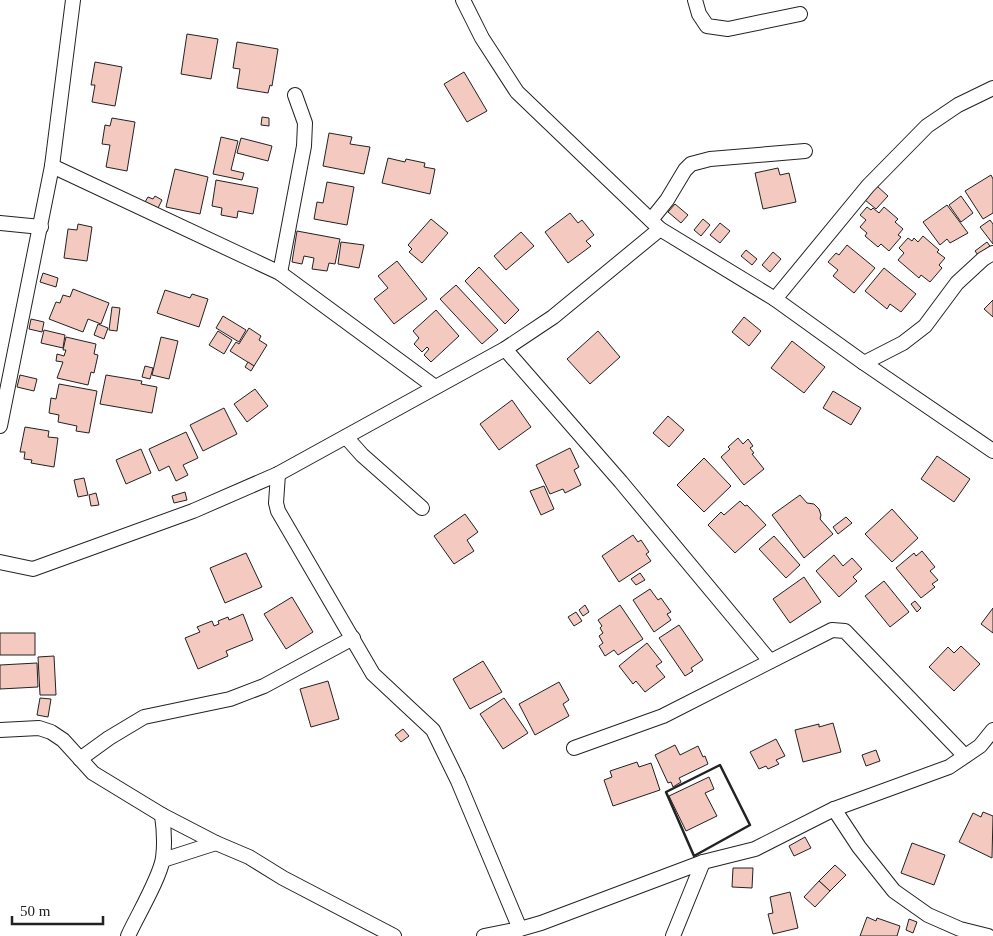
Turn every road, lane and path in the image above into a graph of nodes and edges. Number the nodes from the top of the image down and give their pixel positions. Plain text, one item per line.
1 (72, 0) edge
2 (463, 0) edge
3 (695, 0) edge
4 (800, 14) dead end
5 (993, 88) edge
6 (295, 95) dead end
7 (805, 151) dead end
8 (52, 166) junction
9 (0, 223) edge
10 (656, 224) junction
11 (41, 227) junction
12 (993, 253) edge
13 (280, 273) junction
14 (774, 299) junction
15 (505, 349) junction
16 (864, 363) junction
17 (6, 373) edge
18 (435, 387) junction
19 (0, 426) edge
20 (346, 438) junction
21 (993, 451) edge
22 (278, 474) junction
23 (422, 508) dead end
24 (0, 562) edge
25 (353, 638) junction
26 (770, 661) junction
27 (0, 730) edge
28 (993, 730) edge
29 (574, 748) dead end
30 (964, 755) junction
31 (80, 759) junction
32 (834, 809) junction
33 (162, 815) junction
34 (216, 843) junction
35 (163, 860) junction
36 (703, 862) junction
37 (520, 929) junction
38 (128, 936) edge
39 (394, 936) edge
40 (484, 936) edge
41 (673, 936) edge
42 (988, 936) edge

1 - 8 street
2 - 10 street
3 - 4 street
5 - 14 street
6 - 13 street
7 - 10 street
8 - 11 street
8 - 13 street
9 - 11 street
10 - 14 street
10 - 15 street
11 - 17 street
12 - 16 street
13 - 18 street
14 - 16 street
15 - 18 street
15 - 26 street
16 - 21 street
17 - 19 street
18 - 20 street
20 - 22 street
20 - 23 street
22 - 24 street
22 - 25 street
25 - 31 street
25 - 37 street
26 - 29 street
26 - 30 street
27 - 31 street
28 - 30 street
30 - 32 street
31 - 33 street
32 - 36 street
32 - 42 street
33 - 34 street
33 - 35 street
34 - 35 street
34 - 39 street
35 - 38 street
36 - 37 street
36 - 41 street
37 - 40 street

